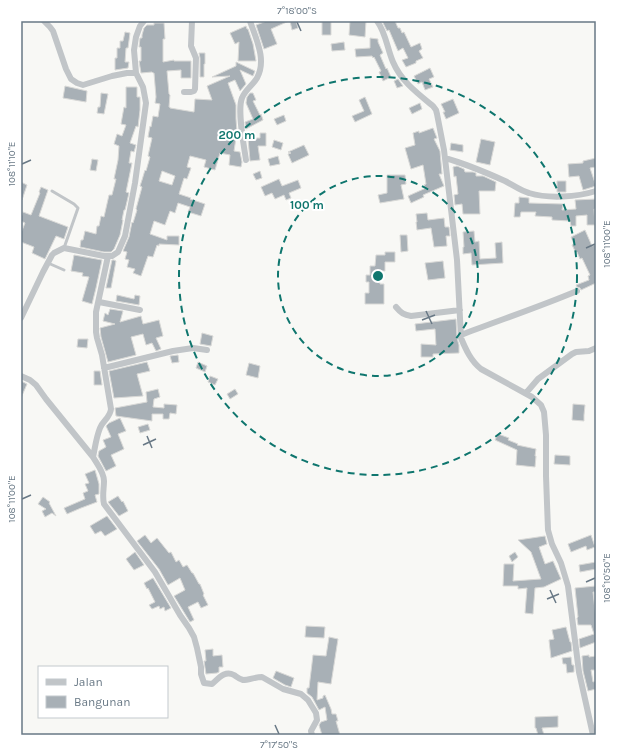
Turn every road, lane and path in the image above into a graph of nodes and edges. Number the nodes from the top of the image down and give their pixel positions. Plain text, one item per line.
1 (44, 21) edge
2 (144, 21) edge
3 (192, 21) edge
4 (250, 21) edge
5 (377, 21) edge
6 (136, 73) junction
7 (184, 92) dead end
8 (445, 158) junction
9 (246, 160) dead end
10 (52, 191) dead end
11 (596, 191) edge
12 (64, 248) junction
13 (108, 256) junction
14 (50, 264) junction
15 (64, 270) dead end
16 (577, 291) dead end
17 (99, 302) junction
18 (396, 307) dead end
19 (140, 310) dead end
20 (460, 310) junction
21 (21, 318) edge
22 (461, 335) junction
23 (596, 348) edge
24 (207, 350) dead end
25 (104, 368) junction
26 (21, 376) edge
27 (526, 393) junction
28 (92, 457) junction
29 (312, 735) edge
30 (593, 735) edge

1 - 6 street
2 - 6 street
3 - 7 street
4 - 9 street
5 - 8 street
6 - 13 street
8 - 11 street
8 - 20 street
10 - 12 lane
12 - 13 street
12 - 14 street
13 - 17 street
14 - 15 lane
14 - 21 street
16 - 22 street
17 - 19 street
17 - 25 street
18 - 20 street
20 - 22 street
22 - 27 street
23 - 27 street
24 - 25 street
25 - 28 street
26 - 28 street
27 - 30 street
28 - 29 street

